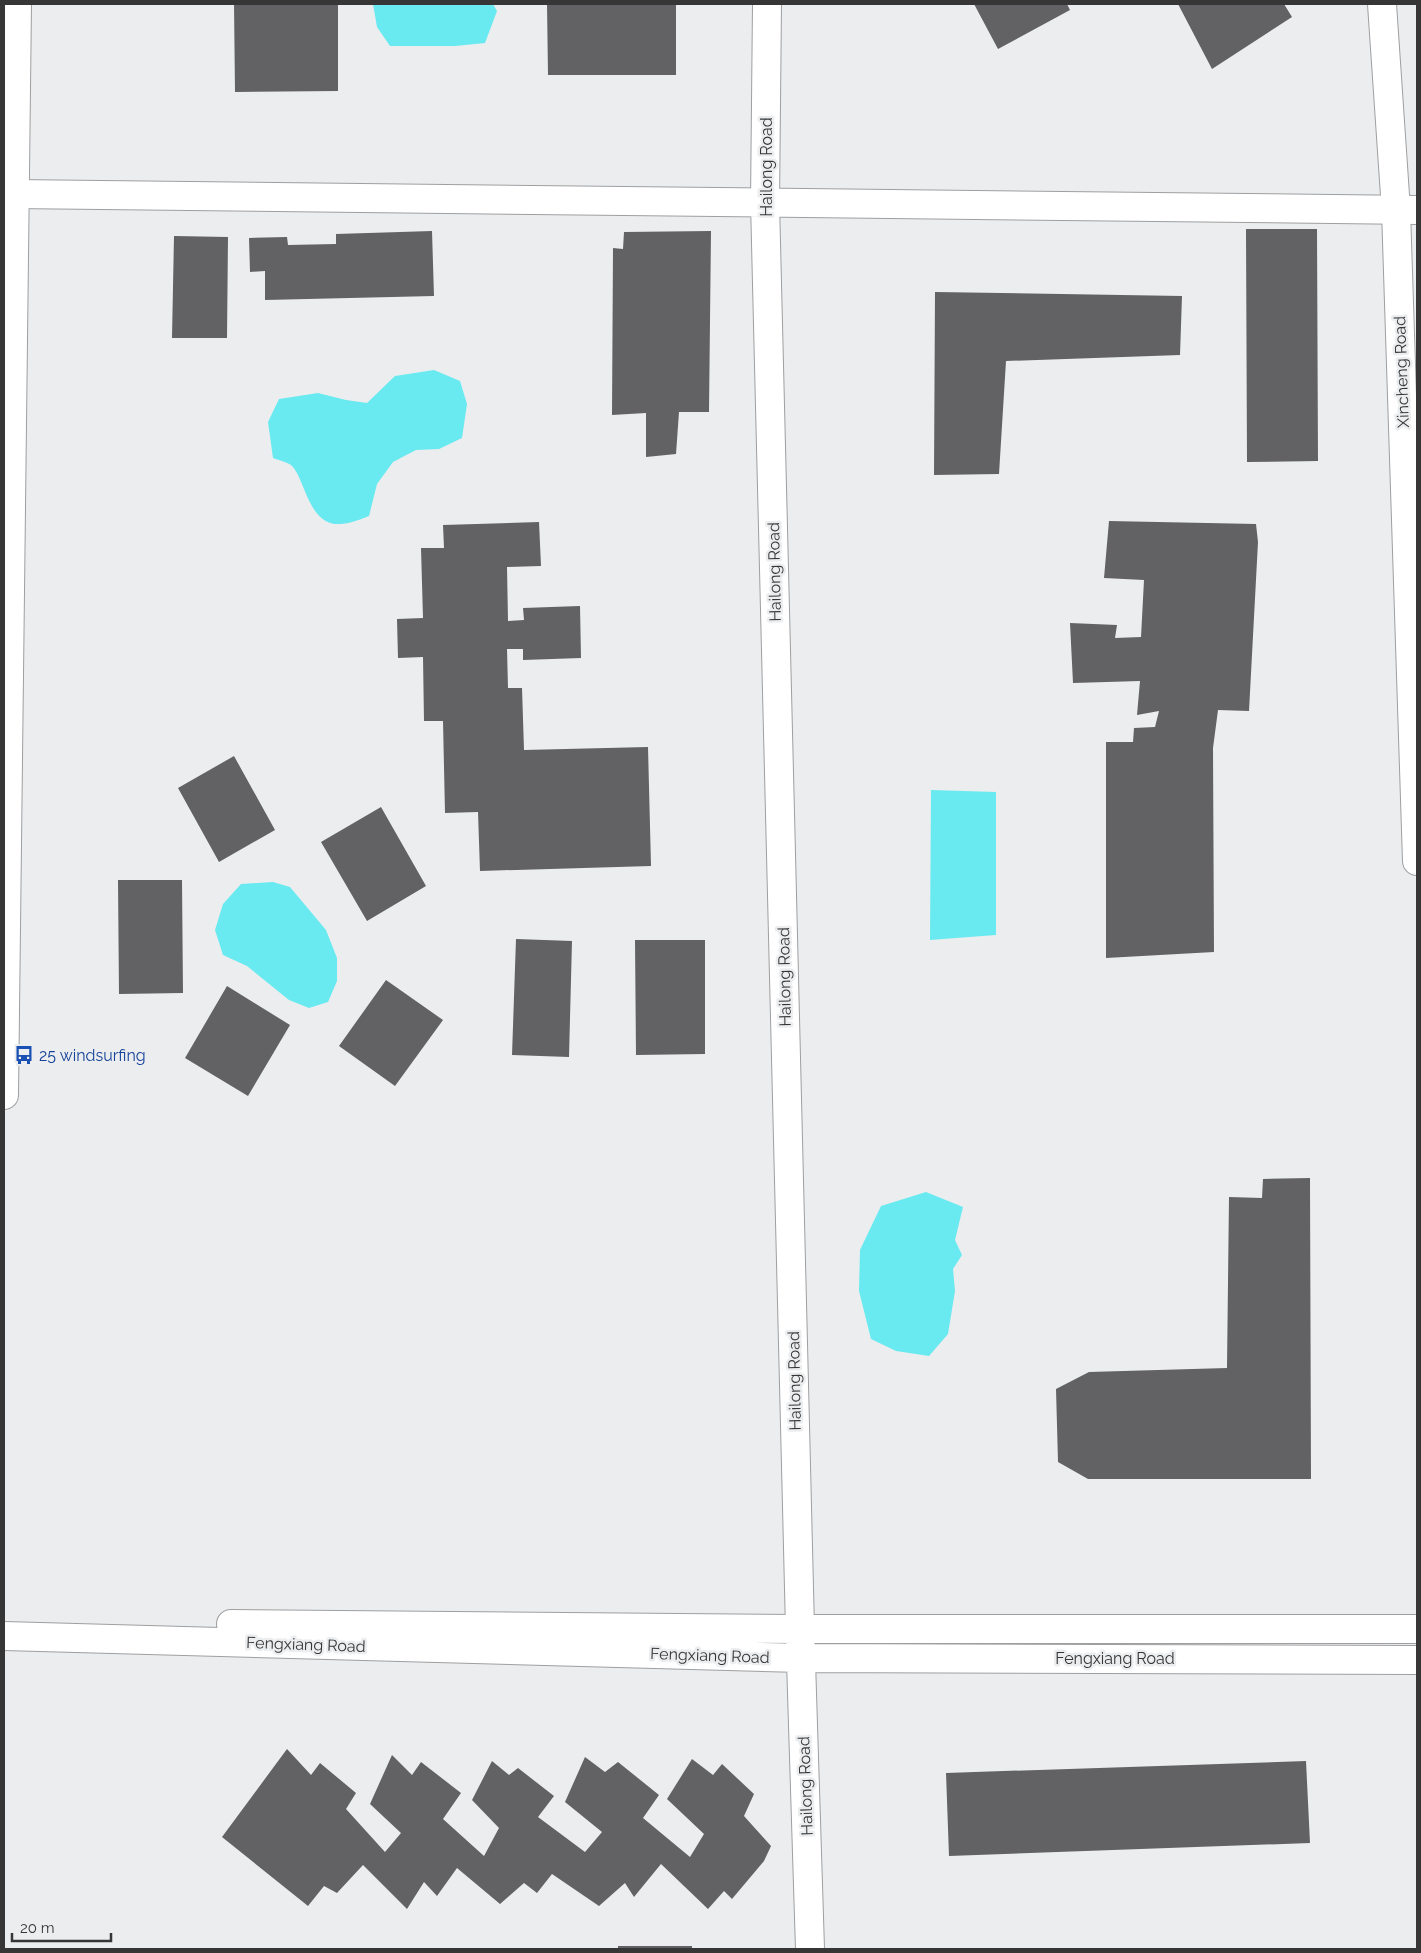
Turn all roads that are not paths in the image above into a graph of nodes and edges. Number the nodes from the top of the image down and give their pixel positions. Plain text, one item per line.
1 (17, 4) edge
2 (767, 4) edge
3 (1382, 4) edge
4 (13, 194) junction
5 (765, 202) junction
6 (1406, 210) edge
7 (1417, 862) edge
8 (4, 1095) edge
9 (4, 1621) edge
10 (1417, 1629) edge
11 (800, 1630) junction
12 (4, 1636) edge
13 (801, 1658) junction
14 (1417, 1660) edge
15 (810, 1949) edge

1 - 4 street
2 - 5 street, Hailong Road
3 - 6 street, Xincheng Road
4 - 5 street
4 - 8 street
5 - 6 street
5 - 11 street, Hailong Road
6 - 7 street, Xincheng Road
9 - 11 street, Fengxiang Road
10 - 11 street, Fengxiang Road
11 - 13 street, Hailong Road
12 - 13 street, Fengxiang Road
13 - 14 street, Fengxiang Road
13 - 15 street, Hailong Road

